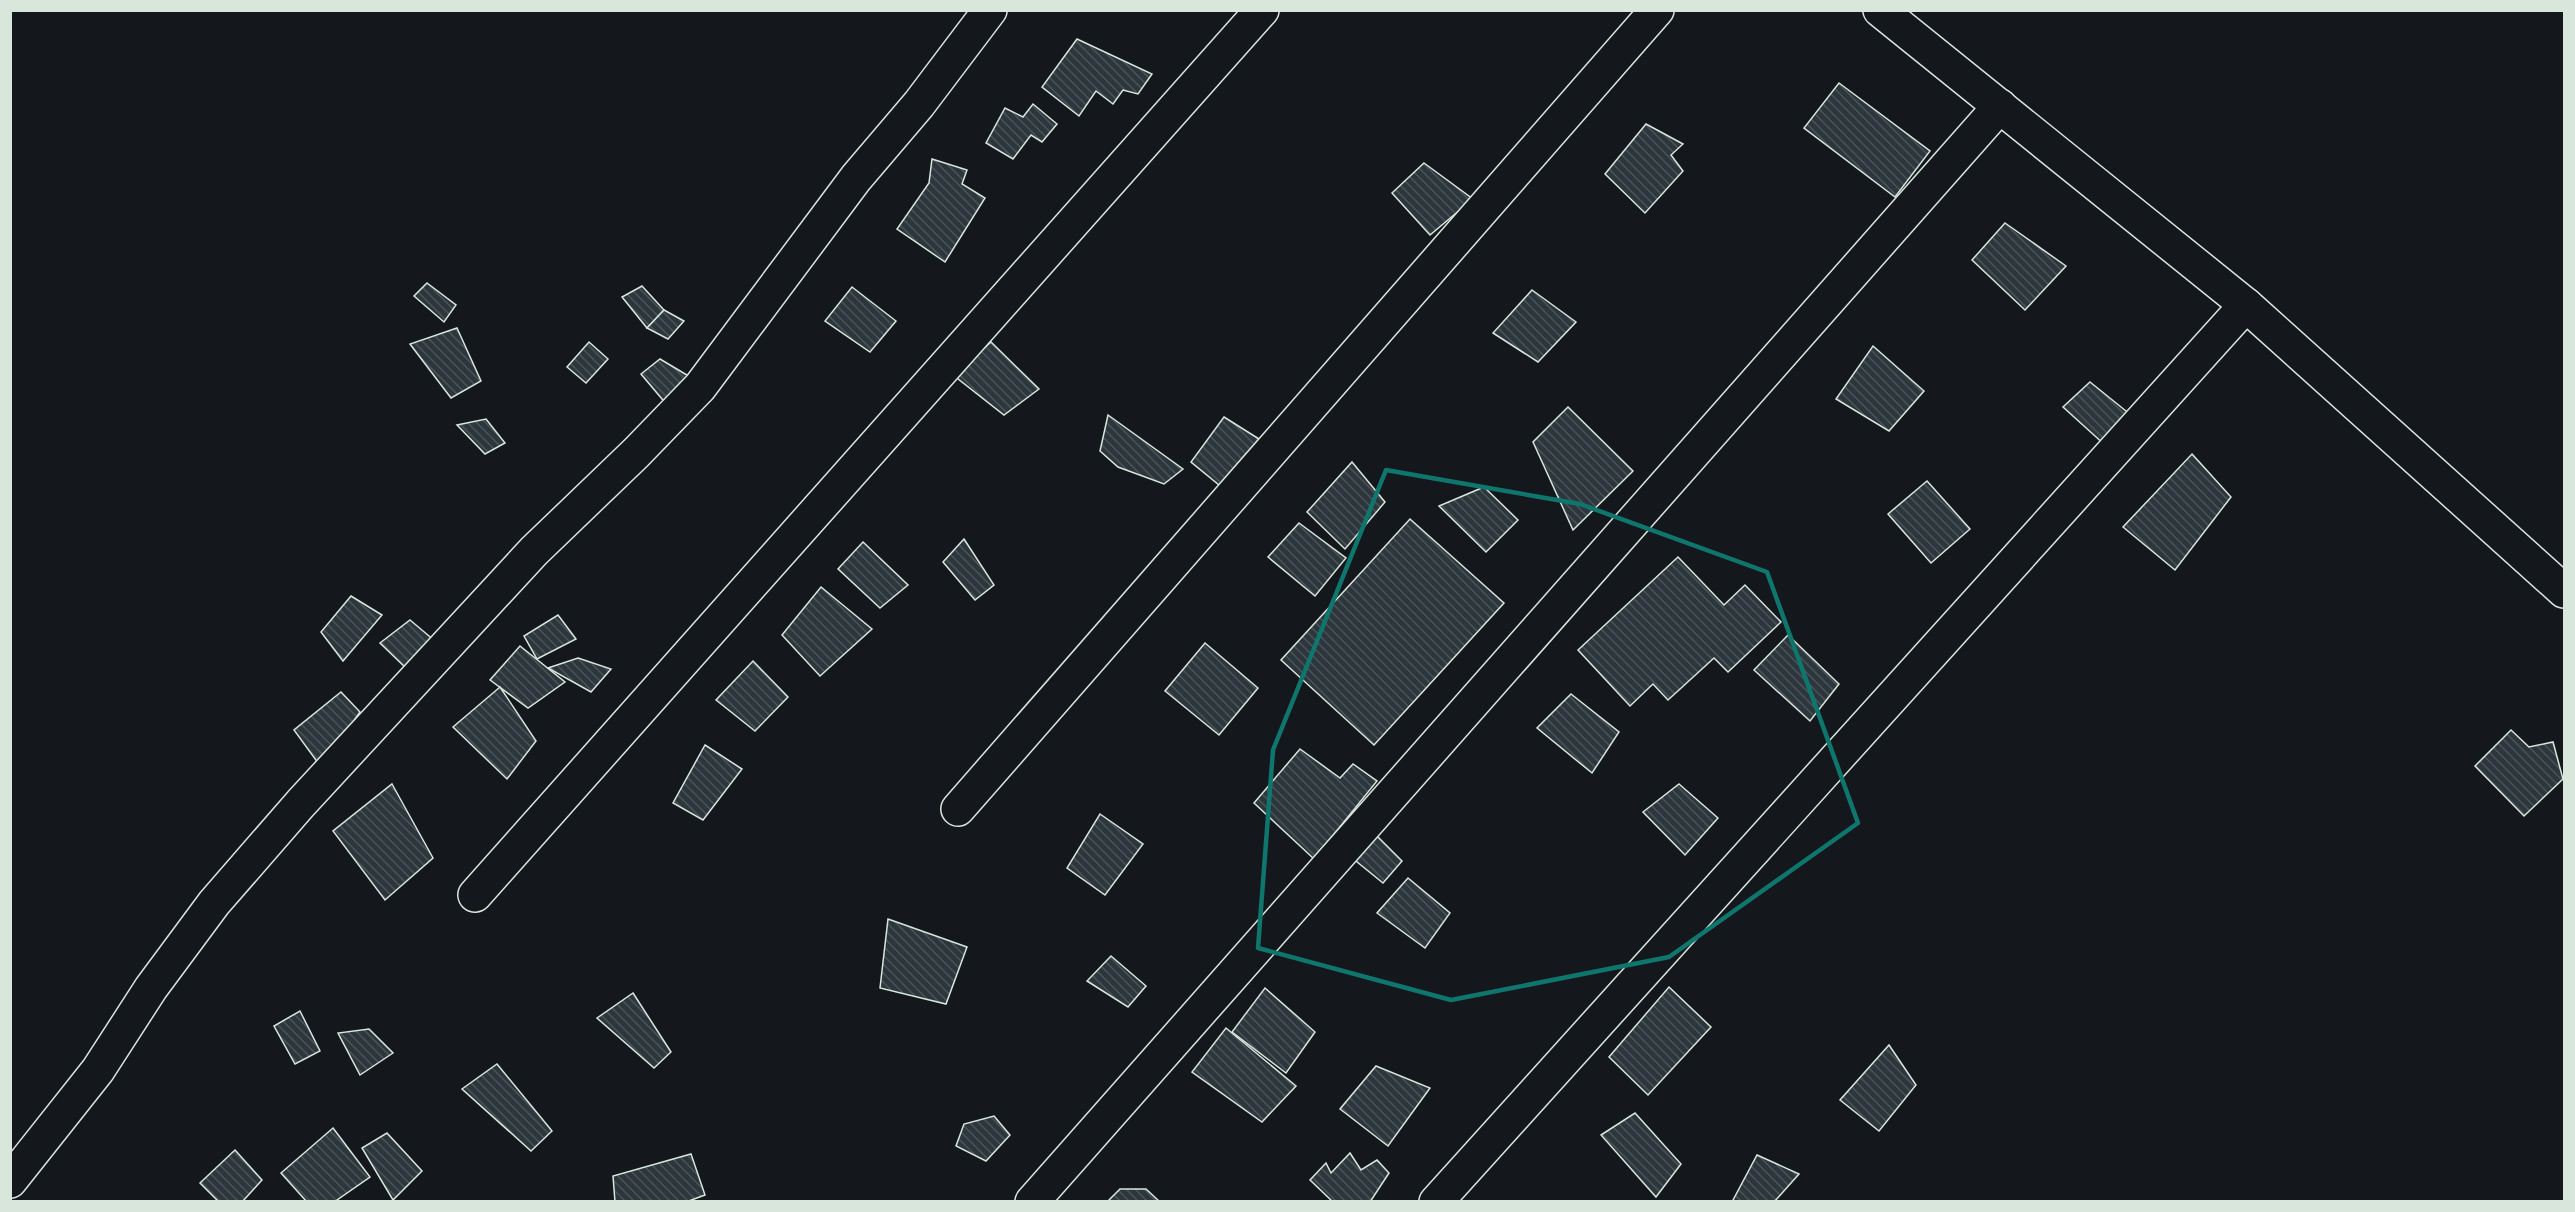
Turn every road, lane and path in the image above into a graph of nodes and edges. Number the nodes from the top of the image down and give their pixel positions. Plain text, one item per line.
1 (990, 10) edge
2 (1262, 10) edge
3 (1657, 10) edge
4 (1880, 10) edge
5 (2000, 106) junction
6 (2246, 305) junction
7 (2565, 591) edge
8 (958, 810) dead end
9 (475, 895) dead end
10 (10, 1181) edge
11 (1032, 1202) edge
12 (1436, 1202) edge

1 - 10 street
2 - 9 street
3 - 8 street
4 - 5 street
5 - 6 street
5 - 11 street
6 - 7 street
6 - 12 street

